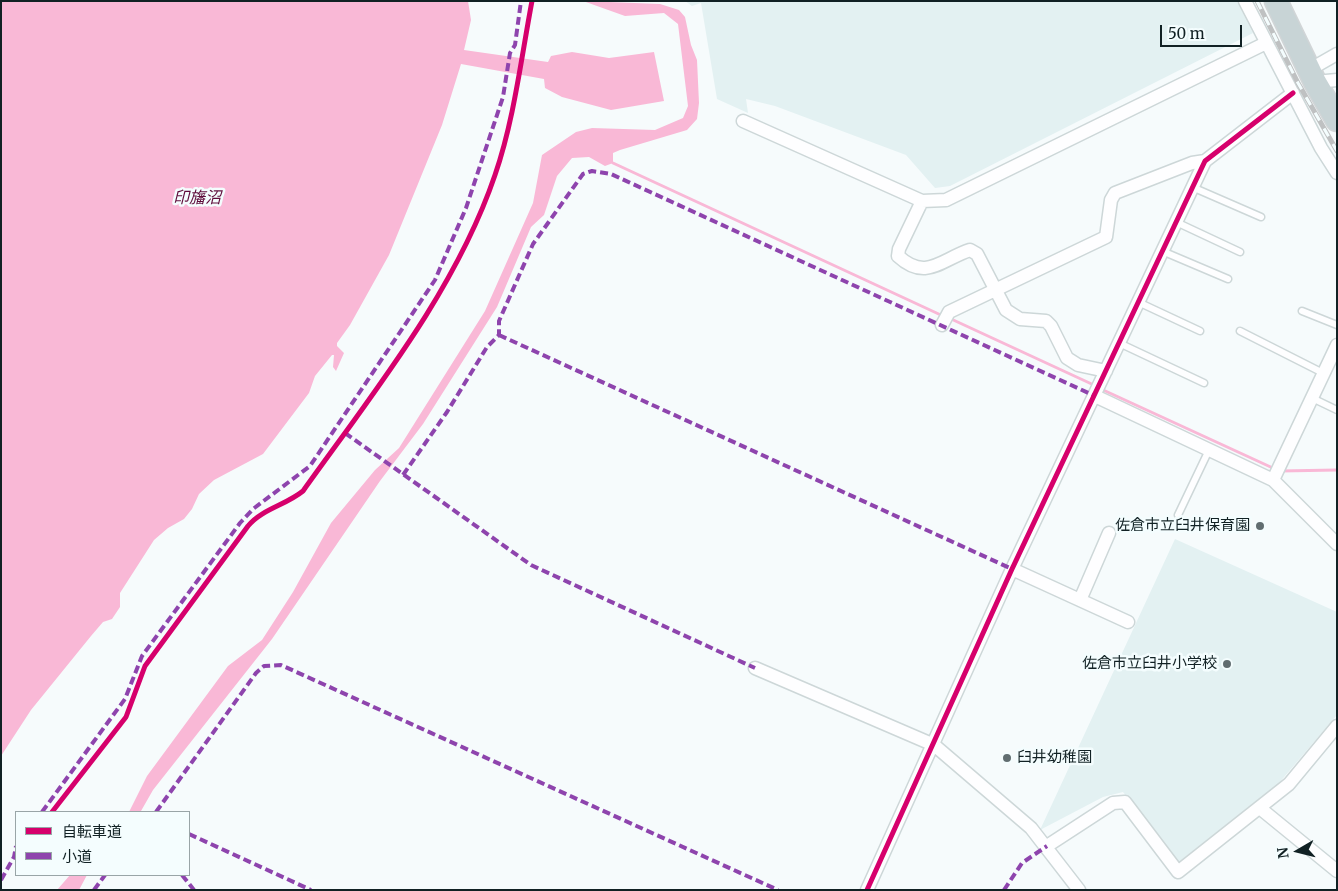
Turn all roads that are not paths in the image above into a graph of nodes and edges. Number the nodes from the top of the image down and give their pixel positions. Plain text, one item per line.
1 (1245, 1) edge
2 (1276, 1) edge
3 (1266, 42) junction
4 (1337, 54) edge
5 (1320, 77) edge
6 (1293, 93) junction
7 (1337, 120) edge
8 (743, 121) dead end
9 (1205, 161) junction
10 (1337, 173) edge
11 (1192, 187) junction
12 (922, 201) junction
13 (1261, 218) dead end
14 (1176, 222) junction
15 (1162, 251) junction
16 (1240, 252) dead end
17 (1228, 279) dead end
18 (995, 290) junction
19 (1138, 302) junction
20 (1302, 311) dead end
21 (945, 320) dead end
22 (1337, 325) edge
23 (1200, 331) dead end
24 (1240, 331) dead end
25 (1119, 343) junction
26 (1337, 344) edge
27 (1106, 371) junction
28 (1324, 373) junction
29 (1204, 383) dead end
30 (1098, 390) junction
31 (1312, 398) junction
32 (1337, 410) edge
33 (1209, 450) junction
34 (1276, 474) junction
35 (1178, 515) dead end
36 (1109, 533) dead end
37 (1337, 544) edge
38 (1012, 569) junction
39 (1080, 600) junction
40 (1128, 622) dead end
41 (755, 668) dead end
42 (1337, 726) edge
43 (934, 745) junction
44 (1261, 809) junction
45 (1047, 846) junction
46 (1337, 871) edge
47 (867, 890) edge
48 (1079, 890) edge

1 - 3 street
2 - 5 highway
3 - 6 street
3 - 12 street
4 - 5 street
5 - 7 highway
6 - 9 street
6 - 10 street
8 - 12 street
9 - 11 street
9 - 18 street
11 - 13 lane
11 - 14 street
12 - 18 street
14 - 15 street
14 - 16 lane
15 - 17 lane
15 - 19 street
18 - 21 street
18 - 27 street
19 - 23 lane
19 - 25 street
20 - 22 lane
24 - 28 lane
25 - 27 street
25 - 29 lane
26 - 28 street
27 - 30 street
28 - 31 street
30 - 33 street
30 - 38 street
31 - 32 lane
31 - 34 street
33 - 34 street
33 - 35 lane
34 - 37 street
36 - 39 street
38 - 39 street
38 - 43 street
39 - 40 street
41 - 43 street
42 - 44 street
43 - 45 street
43 - 47 street
44 - 45 street
44 - 46 street
45 - 48 street

